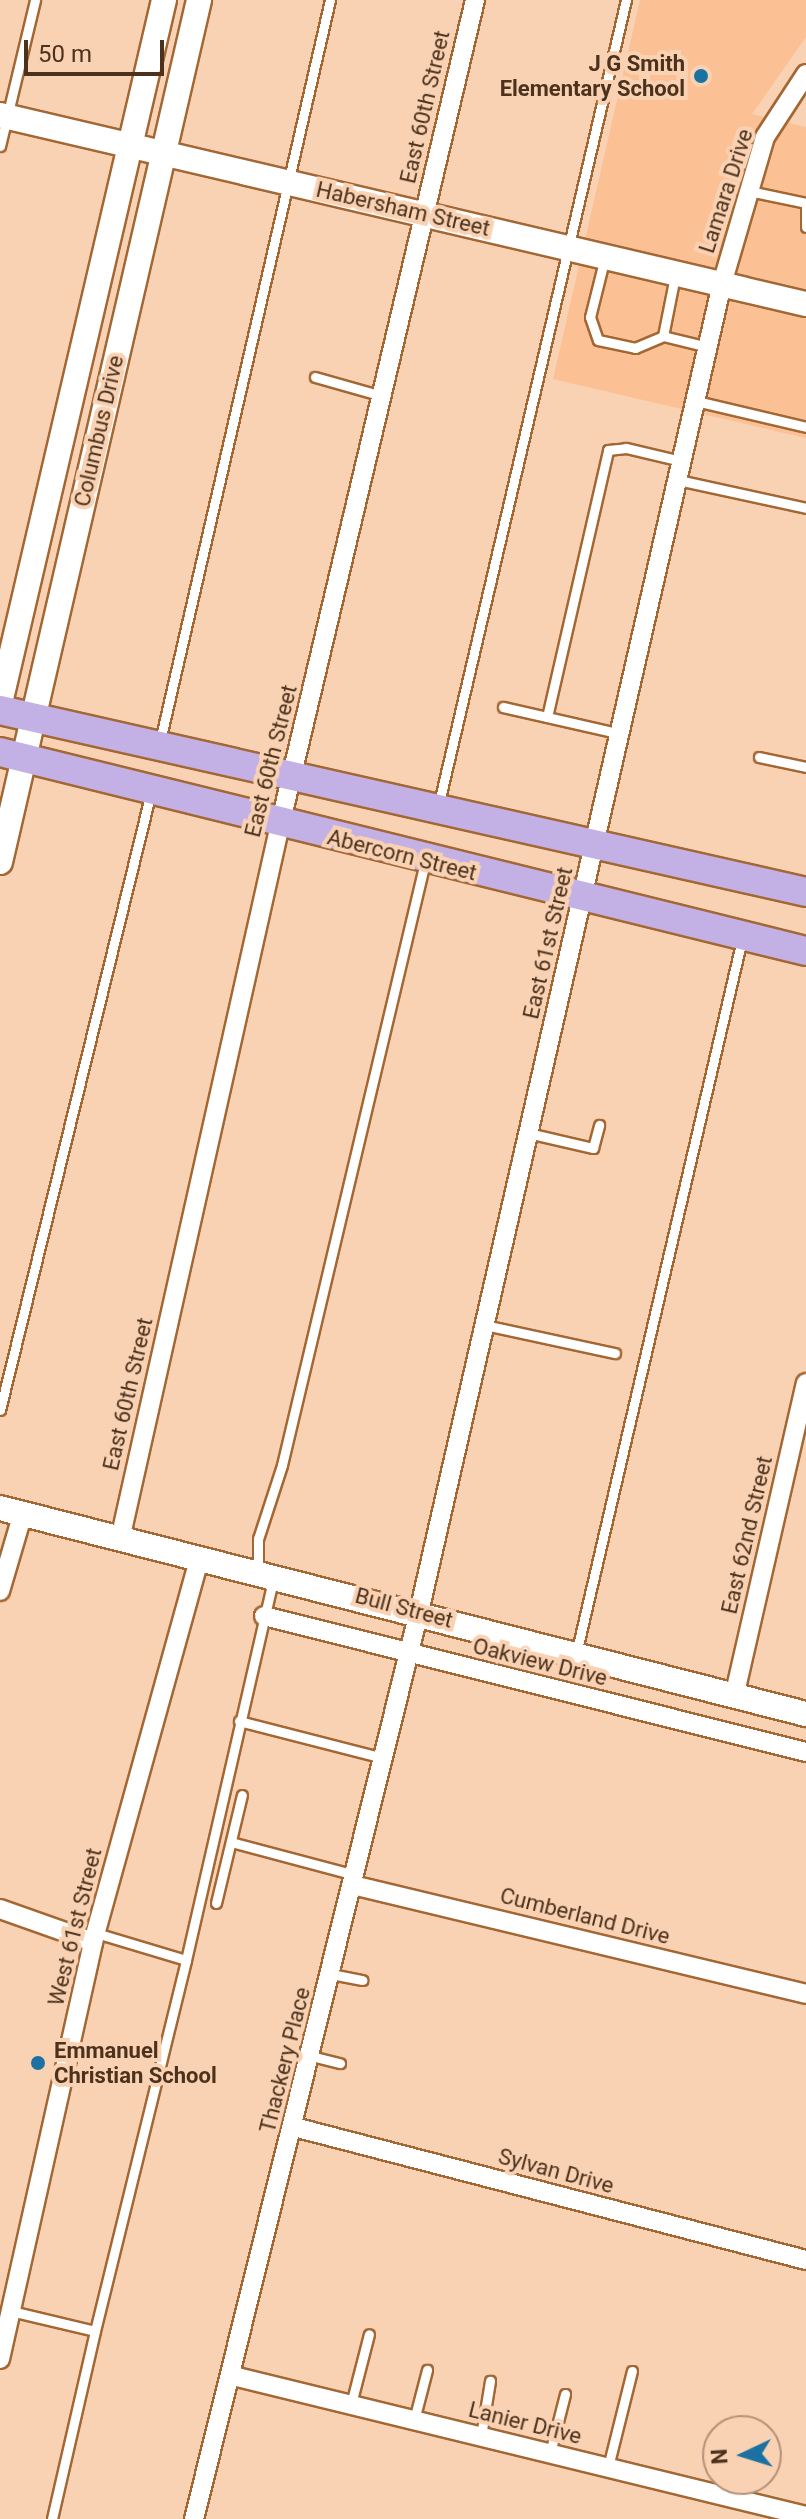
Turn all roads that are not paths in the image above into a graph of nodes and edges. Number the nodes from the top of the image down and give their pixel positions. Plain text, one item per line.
1 (35, 0) edge
2 (164, 0) edge
3 (199, 0) edge
4 (330, 0) edge
5 (475, 0) edge
6 (626, 0) edge
7 (806, 74) edge
8 (4, 116) edge
9 (0, 146) edge
10 (129, 148) junction
11 (164, 155) junction
12 (287, 182) junction
13 (749, 191) junction
14 (806, 204) edge
15 (425, 214) junction
16 (806, 227) edge
17 (569, 248) junction
18 (605, 257) junction
19 (676, 273) junction
20 (722, 284) junction
21 (806, 304) edge
22 (663, 336) junction
23 (708, 347) junction
24 (315, 377) dead end
25 (382, 396) junction
26 (696, 401) junction
27 (806, 427) edge
28 (683, 461) junction
29 (678, 480) junction
30 (806, 508) edge
31 (0, 703) edge
32 (503, 707) dead end
33 (0, 710) edge
34 (32, 717) junction
35 (547, 717) junction
36 (622, 734) junction
37 (159, 746) junction
38 (12, 755) edge
39 (759, 757) dead end
40 (806, 767) edge
41 (293, 778) junction
42 (151, 792) junction
43 (438, 810) junction
44 (280, 825) junction
45 (597, 845) junction
46 (426, 860) junction
47 (0, 862) edge
48 (806, 892) edge
49 (582, 899) junction
50 (742, 936) junction
51 (806, 951) edge
52 (599, 1125) dead end
53 (528, 1133) junction
54 (485, 1325) junction
55 (615, 1353) dead end
56 (806, 1383) edge
57 (0, 1410) edge
58 (11, 1510) edge
59 (121, 1535) junction
60 (200, 1557) junction
61 (266, 1572) junction
62 (0, 1591) edge
63 (419, 1612) junction
64 (264, 1616) junction
65 (408, 1654) junction
66 (576, 1655) junction
67 (734, 1697) junction
68 (806, 1714) edge
69 (239, 1721) junction
70 (806, 1752) edge
71 (383, 1758) junction
72 (242, 1795) dead end
73 (231, 1842) junction
74 (354, 1880) junction
75 (216, 1903) dead end
76 (0, 1909) edge
77 (95, 1937) junction
78 (186, 1960) junction
79 (331, 1974) junction
80 (362, 1980) dead end
81 (806, 1994) edge
82 (311, 2056) junction
83 (340, 2063) dead end
84 (294, 2127) junction
85 (806, 2260) edge
86 (6, 2310) edge
87 (95, 2331) junction
88 (369, 2334) dead end
89 (0, 2359) edge
90 (427, 2370) dead end
91 (632, 2371) dead end
92 (233, 2376) junction
93 (490, 2381) dead end
94 (565, 2394) dead end
95 (351, 2404) junction
96 (414, 2420) junction
97 (481, 2436) junction
98 (550, 2453) junction
99 (608, 2467) junction
100 (806, 2516) edge
101 (52, 2519) edge
102 (194, 2519) edge

1 - 8 lane
2 - 10 street, Columbus Drive
3 - 11 street, Columbus Drive
4 - 12 lane
5 - 15 street, East 60th Street
6 - 17 lane
7 - 13 street, Lamara Drive
8 - 9 lane
8 - 10 street, Habersham Street
10 - 11 street, Habersham Street
10 - 31 street, Columbus Drive
11 - 12 street, Habersham Street
11 - 34 street, Columbus Drive
12 - 15 street, Habersham Street
12 - 37 lane
13 - 14 lane
13 - 20 street, Lamara Drive
14 - 16 lane
15 - 17 street, Habersham Street
15 - 25 street, East 60th Street
17 - 18 street, Habersham Street
17 - 43 lane
18 - 19 street, Habersham Street
18 - 22 lane
19 - 20 street, Habersham Street
19 - 22 lane
20 - 21 street, Habersham Street
20 - 23 street, East 61st Street
22 - 23 lane
23 - 26 street, East 61st Street
24 - 25 lane
25 - 41 street, East 60th Street
26 - 27 lane
26 - 28 street, East 61st Street
28 - 29 street, East 61st Street
28 - 35 lane
29 - 30 lane
29 - 36 street, East 61st Street
32 - 35 lane
33 - 34 main road
34 - 37 main road
34 - 38 street, Columbus Drive
35 - 36 lane
36 - 45 street, East 61st Street
37 - 41 main road
38 - 42 main road, Abercorn Street
38 - 47 street, Columbus Drive
39 - 40 lane
41 - 43 main road
41 - 44 street, East 60th Street
42 - 44 main road, Abercorn Street
42 - 57 lane
43 - 45 main road
44 - 46 main road, Abercorn Street
44 - 59 street, East 60th Street
45 - 48 main road
45 - 49 street, East 61st Street
46 - 49 main road, Abercorn Street
46 - 61 lane
49 - 50 main road, Abercorn Street
49 - 53 street, East 61st Street
50 - 51 main road, Abercorn Street
50 - 66 lane
52 - 53 lane
53 - 54 street, East 61st Street
54 - 55 lane
54 - 63 street, East 61st Street
56 - 67 street, East 62nd Street
58 - 59 street, Bull Street
58 - 62 street
59 - 60 street, Bull Street
60 - 61 street, Bull Street
60 - 77 street, West 61st Street
61 - 63 street, Bull Street
61 - 64 lane
63 - 65 street, Thackery Place
63 - 66 street, Bull Street
64 - 65 street, Oakview Drive
64 - 69 lane
65 - 70 street, Oakview Drive
65 - 71 street, Thackery Place
66 - 67 street, Bull Street
67 - 68 street, Bull Street
69 - 71 lane
69 - 78 lane
71 - 74 street, Thackery Place
72 - 73 lane
73 - 74 lane
73 - 75 lane
74 - 79 street, Thackery Place
74 - 81 street, Cumberland Drive
76 - 77 street
77 - 78 lane
77 - 86 street, West 61st Street
78 - 87 lane
79 - 80 lane
79 - 82 street, Thackery Place
82 - 83 lane
82 - 84 street, Thackery Place
84 - 85 street, Sylvan Drive
84 - 92 street, Thackery Place
86 - 87 lane
86 - 89 street, West 61st Street
87 - 101 lane
88 - 95 lane
90 - 96 lane
91 - 99 lane
92 - 95 street, Lanier Drive
92 - 102 street, Thackery Place
93 - 97 lane
94 - 98 lane
95 - 96 street, Lanier Drive
96 - 97 street, Lanier Drive
97 - 98 street, Lanier Drive
98 - 99 street, Lanier Drive
99 - 100 street, Lanier Drive

